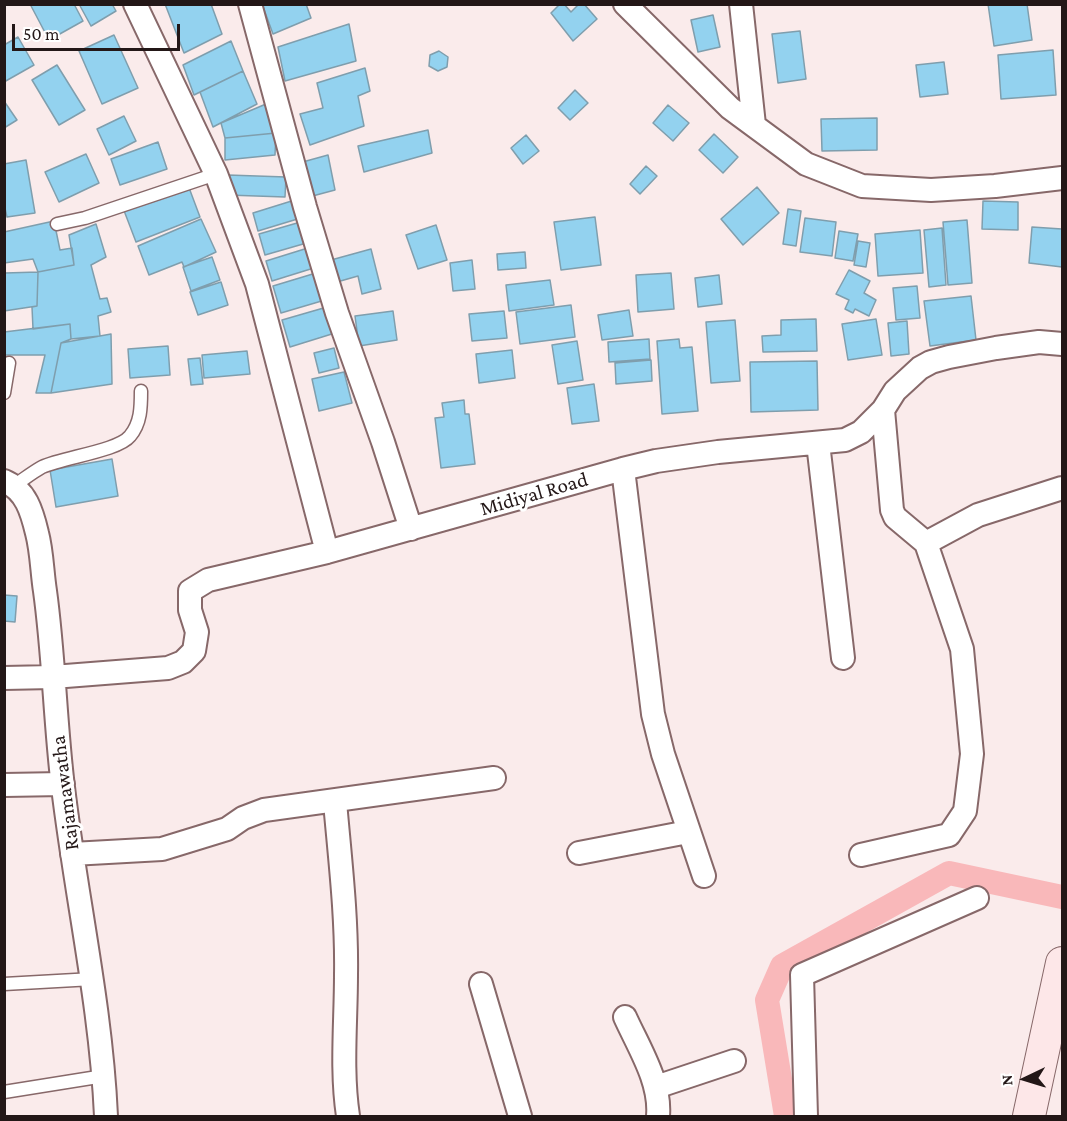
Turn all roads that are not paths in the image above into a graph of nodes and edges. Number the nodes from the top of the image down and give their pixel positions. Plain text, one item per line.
1 (135, 4) edge
2 (250, 4) edge
3 (625, 4) edge
4 (741, 4) edge
5 (754, 125) junction
6 (216, 174) junction
7 (1062, 178) edge
8 (57, 224) dead end
9 (1062, 344) edge
10 (9, 363) dead end
11 (141, 391) dead end
12 (4, 393) edge
13 (883, 410) junction
14 (818, 443) junction
15 (623, 469) junction
16 (10, 483) edge
17 (1062, 488) edge
18 (411, 529) junction
19 (926, 543) junction
20 (327, 552) junction
21 (843, 658) dead end
22 (52, 677) junction
23 (4, 678) edge
24 (494, 778) dead end
25 (63, 784) junction
26 (4, 785) edge
27 (335, 802) junction
28 (688, 832) junction
29 (579, 853) dead end
30 (72, 854) junction
31 (861, 855) dead end
32 (704, 876) dead end
33 (977, 898) dead end
34 (1062, 963) edge
35 (93, 979) junction
36 (4, 984) edge
37 (481, 984) dead end
38 (625, 1017) dead end
39 (734, 1061) dead end
40 (104, 1076) junction
41 (656, 1088) junction
42 (4, 1092) edge
43 (106, 1116) edge
44 (348, 1116) edge
45 (520, 1116) edge
46 (658, 1116) edge
47 (806, 1116) edge
48 (1029, 1116) edge

1 - 6 street
2 - 18 street
3 - 5 street
4 - 5 street
5 - 7 street
6 - 8 lane
6 - 20 street
9 - 13 street, Midiyal Road
10 - 12 lane
11 - 16 lane
13 - 14 street, Midiyal Road
13 - 19 street
14 - 15 street, Midiyal Road
14 - 21 street
15 - 18 street, Midiyal Road
15 - 28 street
16 - 22 street, Rajamawatha
17 - 19 street
18 - 20 street, Midiyal Road
19 - 31 street
20 - 22 street, Midiyal Road
22 - 23 street
22 - 25 street, Rajamawatha
24 - 27 street
25 - 26 street
25 - 30 street, Rajamawatha
27 - 30 street
27 - 44 street
28 - 29 street
28 - 32 street
30 - 35 street, Rajamawatha
33 - 47 street
34 - 48 street
35 - 36 lane
35 - 40 street, Rajamawatha
37 - 45 street
38 - 41 street
39 - 41 street
40 - 42 lane
40 - 43 street, Rajamawatha
41 - 46 street

